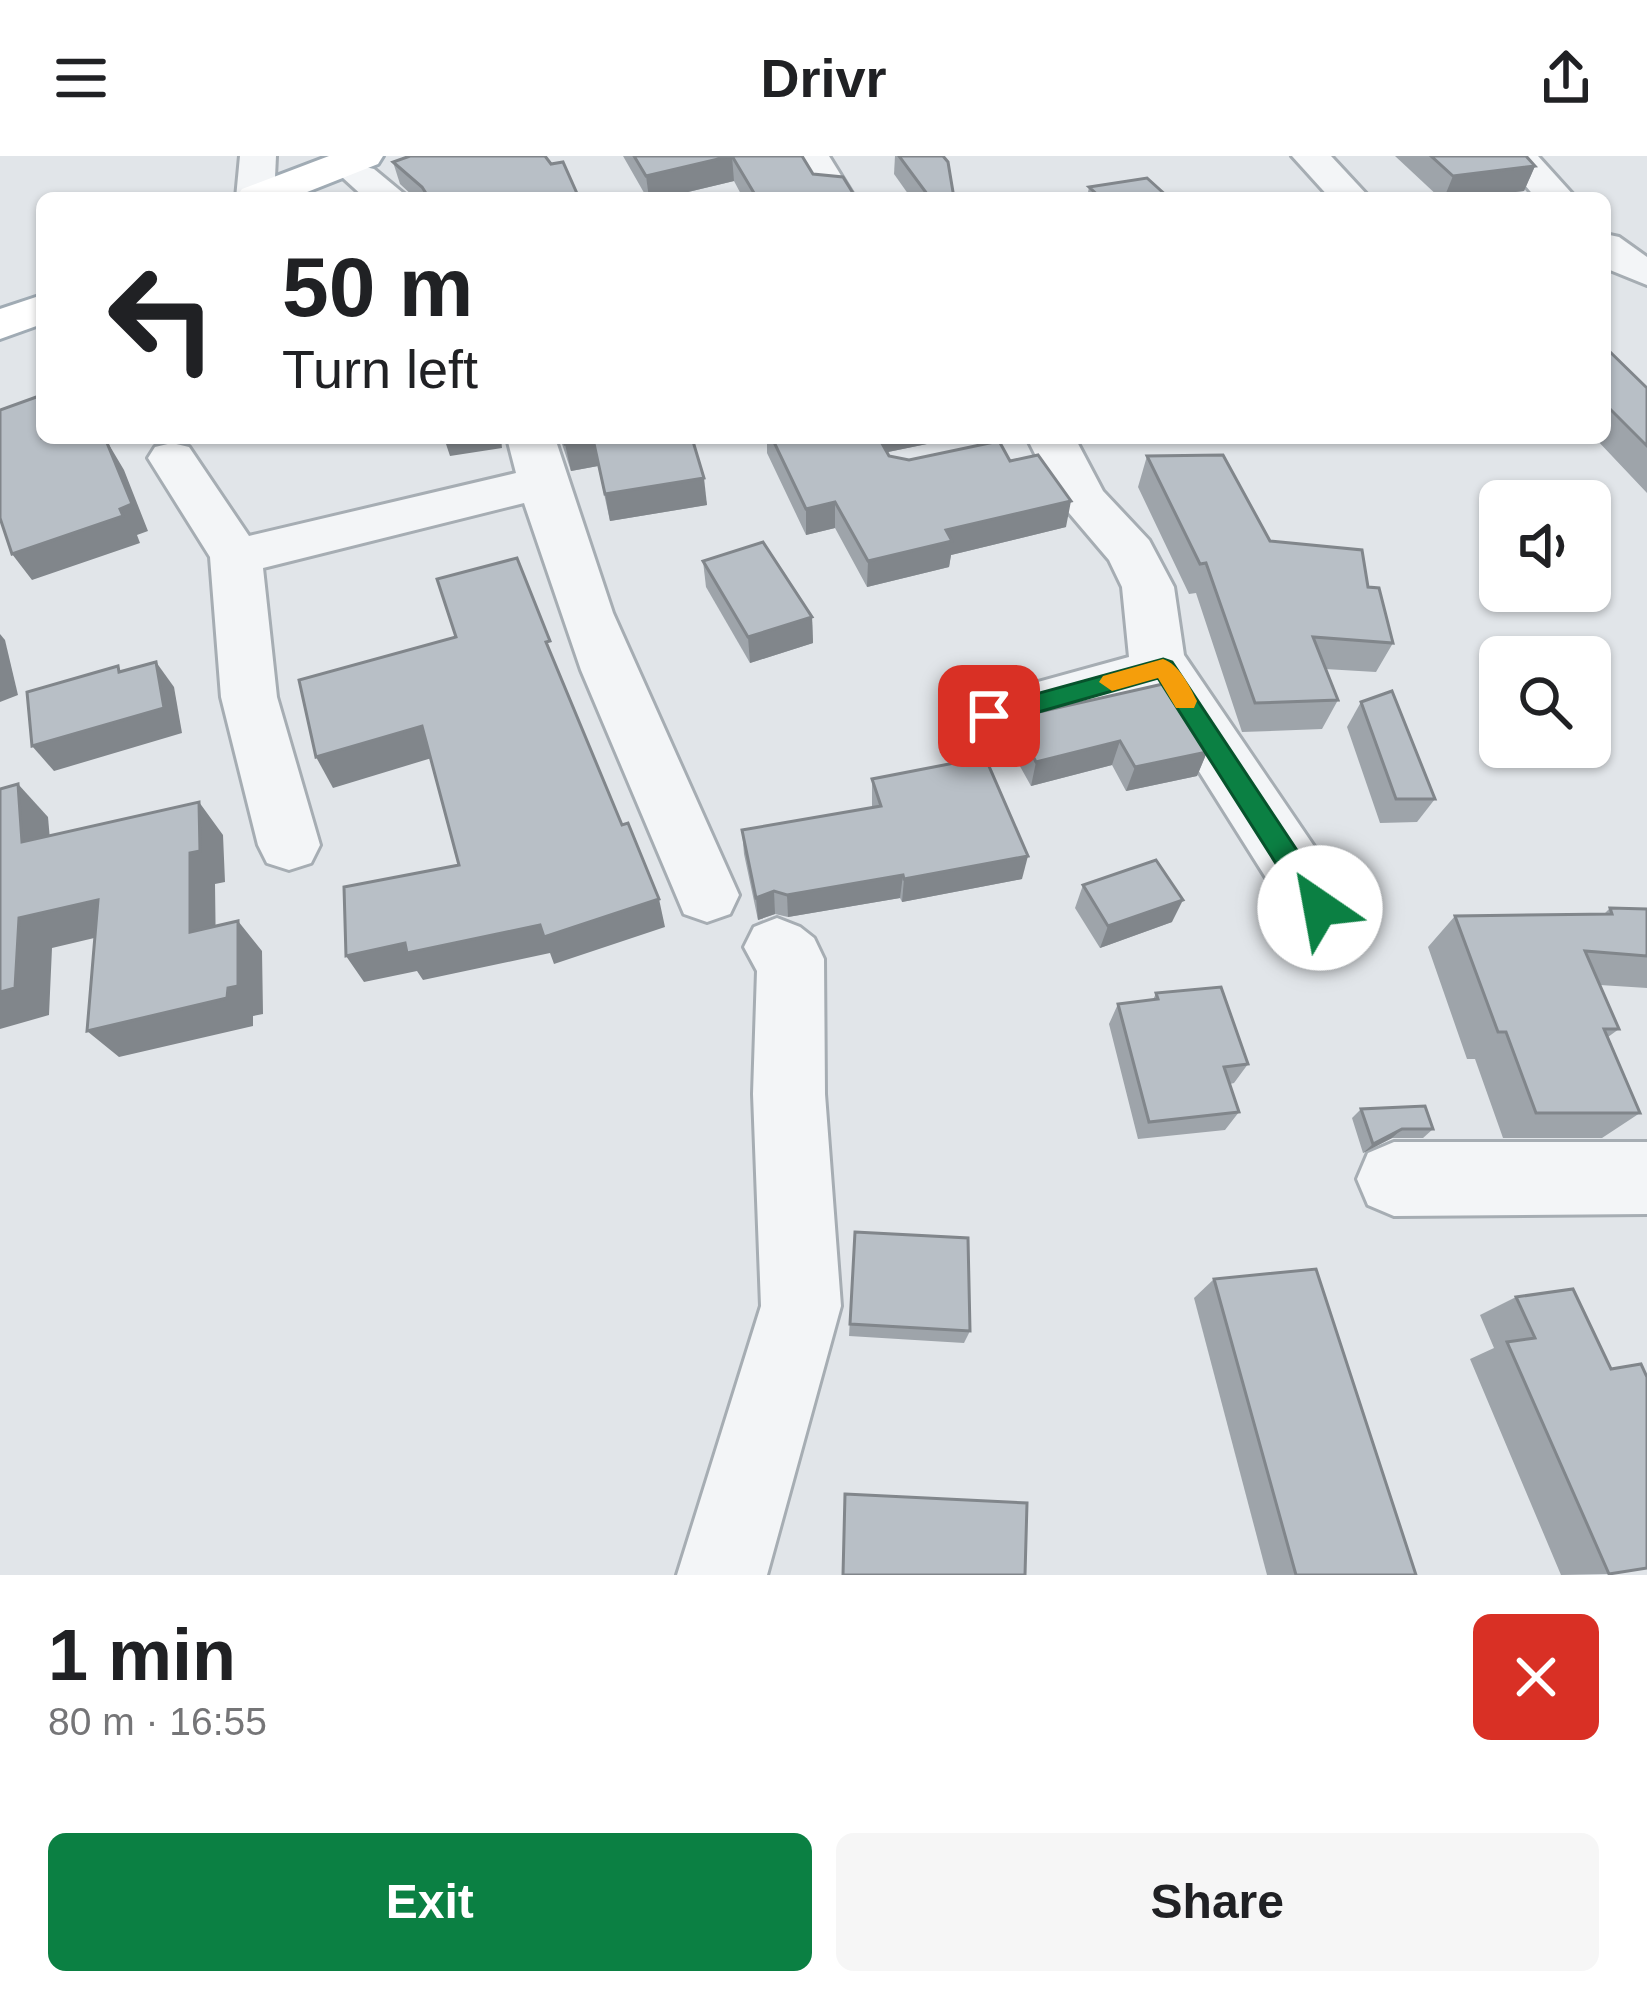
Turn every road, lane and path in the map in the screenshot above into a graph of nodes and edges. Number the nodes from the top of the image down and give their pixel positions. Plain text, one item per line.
1 (258, 156) edge
2 (811, 156) edge
3 (1310, 156) edge
4 (1518, 156) edge
5 (378, 174) edge
6 (255, 192) edge
7 (286, 192) edge
8 (327, 192) edge
9 (832, 192) edge
10 (1345, 192) edge
11 (1551, 192) edge
12 (1611, 252) edge
13 (1647, 273) edge
14 (36, 287) edge
15 (0, 302) edge
16 (36, 311) edge
17 (0, 326) edge
18 (1039, 444) edge
19 (172, 458) dead end
20 (537, 460) edge
21 (236, 557) junction
22 (1163, 668) junction
23 (989, 716) dead end
24 (289, 845) dead end
25 (707, 895) dead end
26 (1320, 908) dead end
27 (777, 947) dead end
28 (1647, 1178) edge
29 (1394, 1179) dead end
30 (722, 1575) edge

1 - 6 street
2 - 9 street
3 - 10 street
4 - 11 street
5 - 7 main road
5 - 8 main road
12 - 13 street
14 - 15 main road
16 - 17 main road
18 - 22 street
19 - 21 street
20 - 21 street
20 - 25 street
21 - 24 street
22 - 23 street
22 - 26 street
27 - 30 street
28 - 29 street

